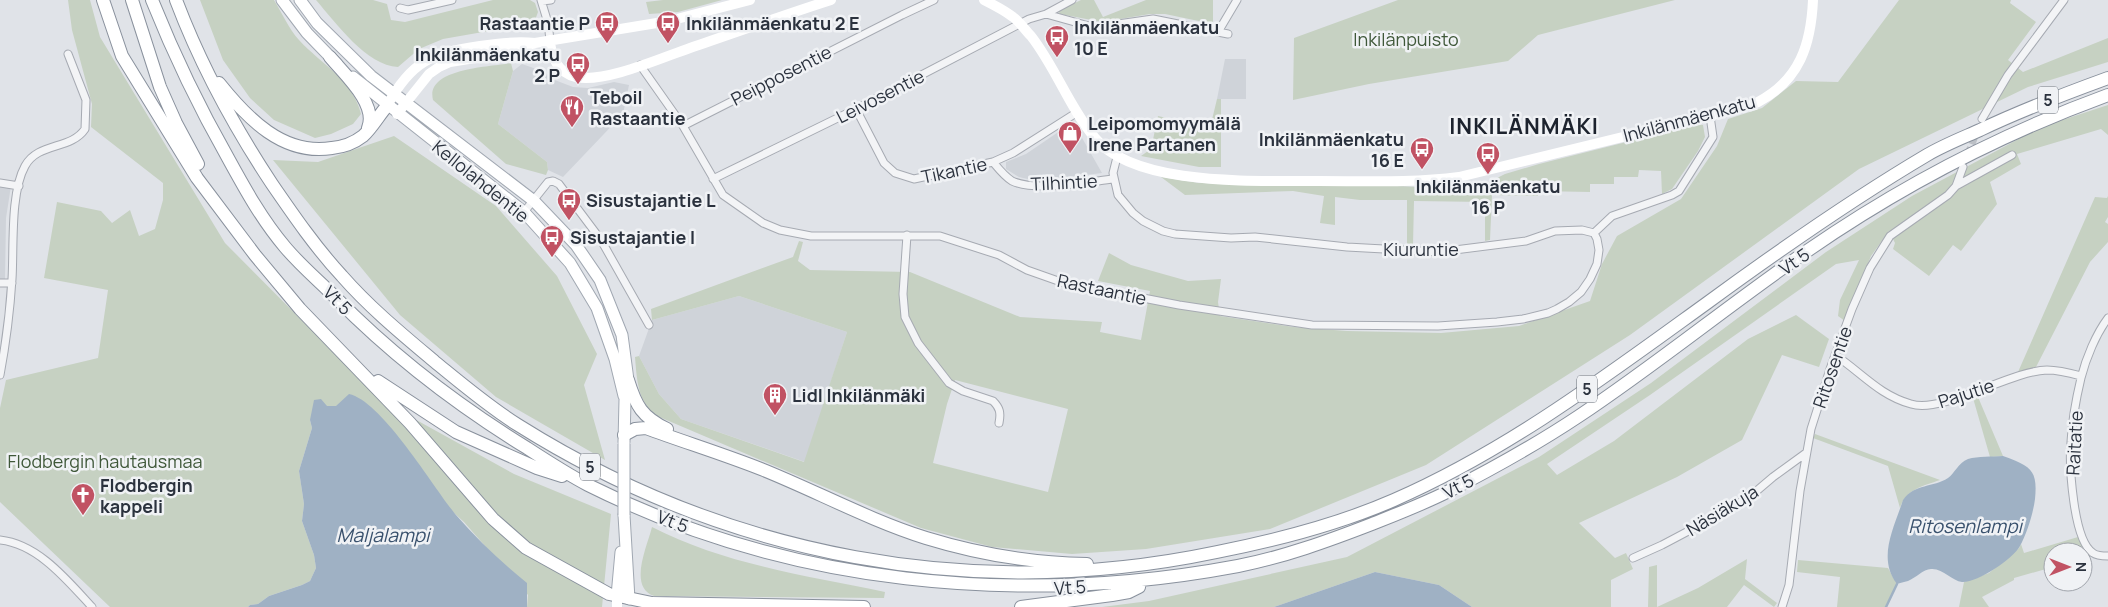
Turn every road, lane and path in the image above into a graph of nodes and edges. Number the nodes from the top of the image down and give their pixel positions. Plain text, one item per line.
1 (103, 0) edge
2 (132, 0) edge
3 (152, 0) edge
4 (176, 0) edge
5 (282, 0) edge
6 (300, 0) edge
7 (452, 0) edge
8 (551, 0) edge
9 (750, 0) edge
10 (831, 0) edge
11 (934, 0) edge
12 (984, 0) edge
13 (1072, 0) edge
14 (1236, 0) edge
15 (1814, 0) edge
16 (2064, 0) edge
17 (541, 1) edge
18 (400, 8) dead end
19 (1046, 14) junction
20 (1021, 24) junction
21 (1218, 32) junction
22 (1228, 34) dead end
23 (550, 40) junction
24 (534, 43) junction
25 (68, 54) dead end
26 (330, 57) junction
27 (201, 62) junction
28 (640, 65) junction
29 (2108, 78) edge
30 (394, 93) junction
31 (2108, 95) edge
32 (405, 102) junction
33 (856, 109) junction
34 (392, 110) junction
35 (1076, 113) junction
36 (1710, 116) junction
37 (1982, 119) dead end
38 (683, 126) junction
39 (368, 130) junction
40 (2012, 155) dead end
41 (1117, 157) junction
42 (993, 162) junction
43 (1963, 168) dead end
44 (1113, 178) junction
45 (713, 179) junction
46 (0, 183) edge
47 (19, 186) junction
48 (1956, 186) junction
49 (534, 201) junction
50 (524, 212) junction
51 (233, 226) junction
52 (1594, 233) junction
53 (908, 235) junction
54 (0, 283) edge
55 (12, 283) junction
56 (2108, 318) edge
57 (649, 324) dead end
58 (1835, 355) junction
59 (358, 367) junction
60 (0, 375) edge
61 (2081, 376) junction
62 (628, 380) junction
63 (625, 400) junction
64 (999, 423) dead end
65 (624, 440) junction
66 (1806, 453) junction
67 (761, 469) junction
68 (581, 482) junction
69 (0, 540) edge
70 (2108, 556) edge
71 (1633, 558) dead end
72 (1145, 565) junction
73 (1150, 582) junction
74 (623, 602) edge
75 (650, 605) edge
76 (92, 607) edge
77 (864, 607) edge
78 (1021, 607) edge
79 (1782, 607) edge

1 - 51 highway
2 - 51 highway
3 - 68 highway, Vt 5 / 5
4 - 27 highway, Vt 5 / 5
5 - 26 main road, Kellolahdentie
6 - 30 main road, Kellolahdentie
7 - 18 street
8 - 17 street
9 - 23 street
10 - 28 street
11 - 38 street, Peipposentie
12 - 20 street, Inkilänmäenkatu
13 - 19 street, Leivosentie
14 - 21 street
15 - 36 street, Inkilänmäenkatu
16 - 37 street
17 - 23 street
19 - 20 street, Leivosentie
19 - 21 street
20 - 33 street, Leivosentie
20 - 35 street, Inkilänmäenkatu
21 - 22 street
23 - 24 street
23 - 28 street
24 - 30 street
24 - 32 street
25 - 47 street
26 - 34 main road, Kellolahdentie
26 - 39 highway
27 - 39 highway
27 - 72 highway, Vt 5 / 5
28 - 38 street, Rastaantie
29 - 72 highway, Vt 5 / 5
30 - 32 main road, Kellolahdentie
30 - 34 street
31 - 73 highway, Vt 5 / 5
32 - 34 street
32 - 49 main road, Kellolahdentie
33 - 42 street, Tikantie
33 - 45 street, Leivosentie
34 - 39 highway
34 - 50 main road, Kellolahdentie
35 - 41 street, Inkilänmäenkatu
35 - 42 street, Tikantie
36 - 41 street, Inkilänmäenkatu
36 - 52 street
38 - 45 street, Rastaantie
40 - 48 street
41 - 44 street
42 - 44 street, Tilhintie
43 - 48 street, Ritosentie
44 - 52 street, Kiuruntie
45 - 53 street, Rastaantie
46 - 47 street
47 - 55 street
48 - 58 street, Ritosentie
49 - 50 street
49 - 57 street
49 - 62 main road, Kellolahdentie
50 - 63 main road, Kellolahdentie
51 - 59 highway
52 - 53 street, Rastaantie
53 - 64 street
54 - 55 street
55 - 60 street
56 - 61 street, Raitatie
58 - 61 street, Pajutie
58 - 66 street, Ritosentie
59 - 68 highway
59 - 74 highway
61 - 70 street, Raitatie
62 - 63 main road, Kellolahdentie
62 - 67 highway
63 - 65 main road, Kellolahdentie
65 - 67 highway
65 - 74 main road, Kellolahdentie, bridge
66 - 71 street, Näsiäkuja
66 - 79 street, Ritosentie
67 - 72 highway
68 - 73 highway, Vt 5 / 5
69 - 76 street
73 - 78 highway
74 - 75 highway
75 - 77 highway

